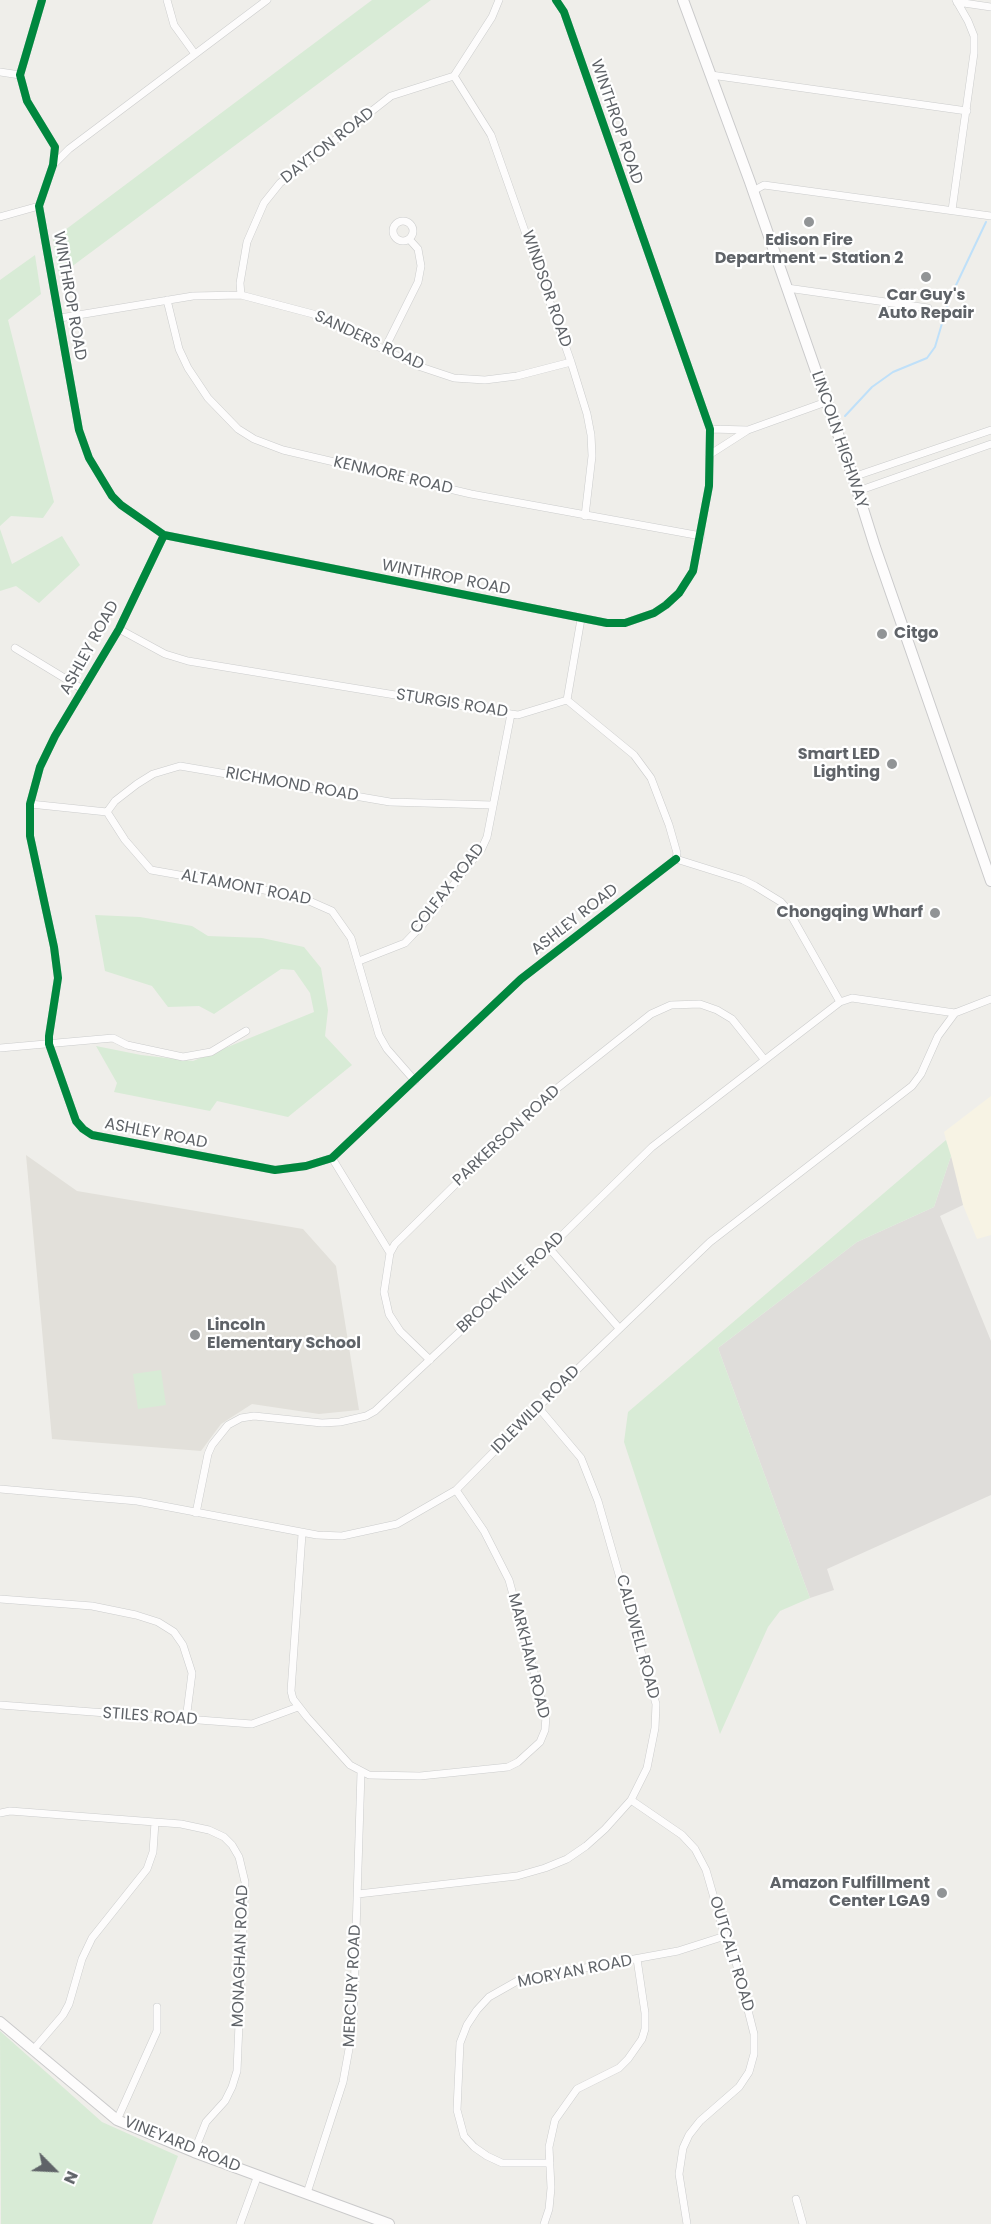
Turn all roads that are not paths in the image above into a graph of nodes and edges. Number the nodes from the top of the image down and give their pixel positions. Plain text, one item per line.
1 (42, 0) edge
2 (167, 0) edge
3 (267, 0) edge
4 (499, 0) edge
5 (556, 0) edge
6 (683, 0) edge
7 (957, 1) edge
8 (991, 7) edge
9 (195, 54) junction
10 (0, 72) edge
11 (20, 75) junction
12 (711, 75) junction
13 (453, 76) junction
14 (967, 111) junction
15 (53, 165) junction
16 (753, 191) junction
17 (39, 206) junction
18 (952, 210) junction
19 (991, 216) edge
20 (0, 218) edge
21 (409, 238) dead end
22 (787, 288) junction
23 (241, 295) junction
24 (167, 300) junction
25 (928, 308) dead end
26 (60, 318) junction
27 (385, 348) junction
28 (572, 362) junction
29 (826, 402) junction
30 (710, 429) junction
31 (748, 430) junction
32 (991, 430) edge
33 (991, 444) edge
34 (710, 455) junction
35 (853, 477) junction
36 (858, 491) junction
37 (585, 516) junction
38 (164, 535) junction
39 (701, 536) junction
40 (581, 619) junction
41 (119, 629) junction
42 (15, 648) dead end
43 (84, 690) junction
44 (567, 700) junction
45 (511, 714) junction
46 (30, 804) junction
47 (492, 805) junction
48 (106, 812) junction
49 (676, 859) junction
50 (991, 881) edge
51 (359, 962) junction
52 (991, 999) edge
53 (840, 1002) junction
54 (955, 1013) junction
55 (246, 1031) dead end
56 (50, 1044) junction
57 (0, 1048) edge
58 (764, 1059) junction
59 (415, 1081) junction
60 (332, 1158) junction
61 (549, 1248) junction
62 (390, 1254) junction
63 (619, 1328) junction
64 (430, 1360) junction
65 (538, 1407) junction
66 (0, 1489) edge
67 (456, 1490) junction
68 (196, 1513) junction
69 (302, 1534) junction
70 (0, 1599) edge
71 (0, 1705) edge
72 (298, 1707) junction
73 (186, 1720) junction
74 (361, 1772) junction
75 (631, 1800) junction
76 (0, 1813) edge
77 (155, 1822) junction
78 (358, 1894) junction
79 (724, 1936) junction
80 (637, 1959) junction
81 (157, 2007) dead end
82 (0, 2022) edge
83 (33, 2050) junction
84 (117, 2120) junction
85 (194, 2152) junction
86 (550, 2163) junction
87 (258, 2175) junction
88 (307, 2193) junction
89 (796, 2199) dead end
90 (240, 2224) edge
91 (389, 2224) edge
92 (544, 2224) edge
93 (687, 2224) edge
94 (803, 2224) edge

1 - 11 street
2 - 9 street
3 - 9 street
4 - 13 street
5 - 30 street, WINTHROP ROAD
6 - 12 main road, LINCOLN HIGHWAY
7 - 8 street
7 - 14 street
9 - 15 street
10 - 11 street
11 - 15 street, WINTHROP ROAD
12 - 14 street
12 - 16 main road, LINCOLN HIGHWAY
13 - 23 street, DAYTON ROAD
13 - 28 street, WINDSOR ROAD
14 - 18 street
15 - 17 street, WINTHROP ROAD
16 - 18 street
16 - 22 main road, LINCOLN HIGHWAY
17 - 20 street
17 - 26 street, WINTHROP ROAD
18 - 19 street
21 - 27 street
22 - 25 street
22 - 29 main road, LINCOLN HIGHWAY
23 - 24 street, SANDERS ROAD
23 - 27 street, SANDERS ROAD
24 - 26 street, SANDERS ROAD
24 - 37 street, KENMORE ROAD
26 - 38 street, WINTHROP ROAD
27 - 28 street, SANDERS ROAD
28 - 37 street, WINDSOR ROAD
29 - 31 street
29 - 35 main road, LINCOLN HIGHWAY
30 - 31 street
30 - 34 street, WINTHROP ROAD
31 - 34 street
32 - 35 street
33 - 36 street
34 - 39 street, WINTHROP ROAD
35 - 36 main road, LINCOLN HIGHWAY
36 - 50 main road, LINCOLN HIGHWAY
37 - 39 street, KENMORE ROAD
38 - 40 street, WINTHROP ROAD
38 - 41 street, ASHLEY ROAD
39 - 40 street, WINTHROP ROAD
40 - 44 street
41 - 43 street, ASHLEY ROAD
41 - 45 street, STURGIS ROAD
42 - 43 street
43 - 46 street, ASHLEY ROAD
44 - 45 street, STURGIS ROAD
44 - 49 street
45 - 47 street, COLFAX ROAD
46 - 48 street
46 - 56 street, ASHLEY ROAD
47 - 48 street, RICHMOND ROAD
47 - 51 street, COLFAX ROAD
48 - 51 street, ALTAMONT ROAD
49 - 53 street
49 - 59 street, ASHLEY ROAD
51 - 59 street, ALTAMONT ROAD
52 - 54 street
53 - 54 street
53 - 58 street, BROOKVILLE ROAD
54 - 63 street, IDLEWILD ROAD
55 - 56 street
56 - 57 street
56 - 60 street, ASHLEY ROAD
58 - 61 street, BROOKVILLE ROAD
58 - 62 street, PARKERSON ROAD
59 - 60 street, ASHLEY ROAD
60 - 62 street
61 - 63 street
61 - 64 street, BROOKVILLE ROAD
62 - 64 street, PARKERSON ROAD
63 - 65 street, IDLEWILD ROAD
64 - 68 street, BROOKVILLE ROAD
65 - 67 street, IDLEWILD ROAD
65 - 75 street, CALDWELL ROAD
66 - 68 street, IDLEWILD ROAD
67 - 69 street, IDLEWILD ROAD
67 - 74 street, MARKHAM ROAD
68 - 69 street, IDLEWILD ROAD
69 - 72 street
70 - 73 street
71 - 73 street, STILES ROAD
72 - 73 street, STILES ROAD
72 - 74 street
74 - 78 street, MERCURY ROAD
75 - 78 street, CALDWELL ROAD
75 - 79 street, OUTCALT ROAD
76 - 77 street, MONAGHAN ROAD
77 - 83 street
77 - 85 street, MONAGHAN ROAD
78 - 88 street, MERCURY ROAD
79 - 80 street, MORYAN ROAD
79 - 93 street, OUTCALT ROAD
80 - 86 street
80 - 86 street, MORYAN ROAD
81 - 84 street
82 - 83 main road, VINEYARD ROAD
83 - 84 main road, VINEYARD ROAD
84 - 85 main road, VINEYARD ROAD
85 - 87 main road, VINEYARD ROAD
86 - 92 street
87 - 88 main road, VINEYARD ROAD
87 - 90 street
88 - 91 main road, VINEYARD ROAD
89 - 94 street

